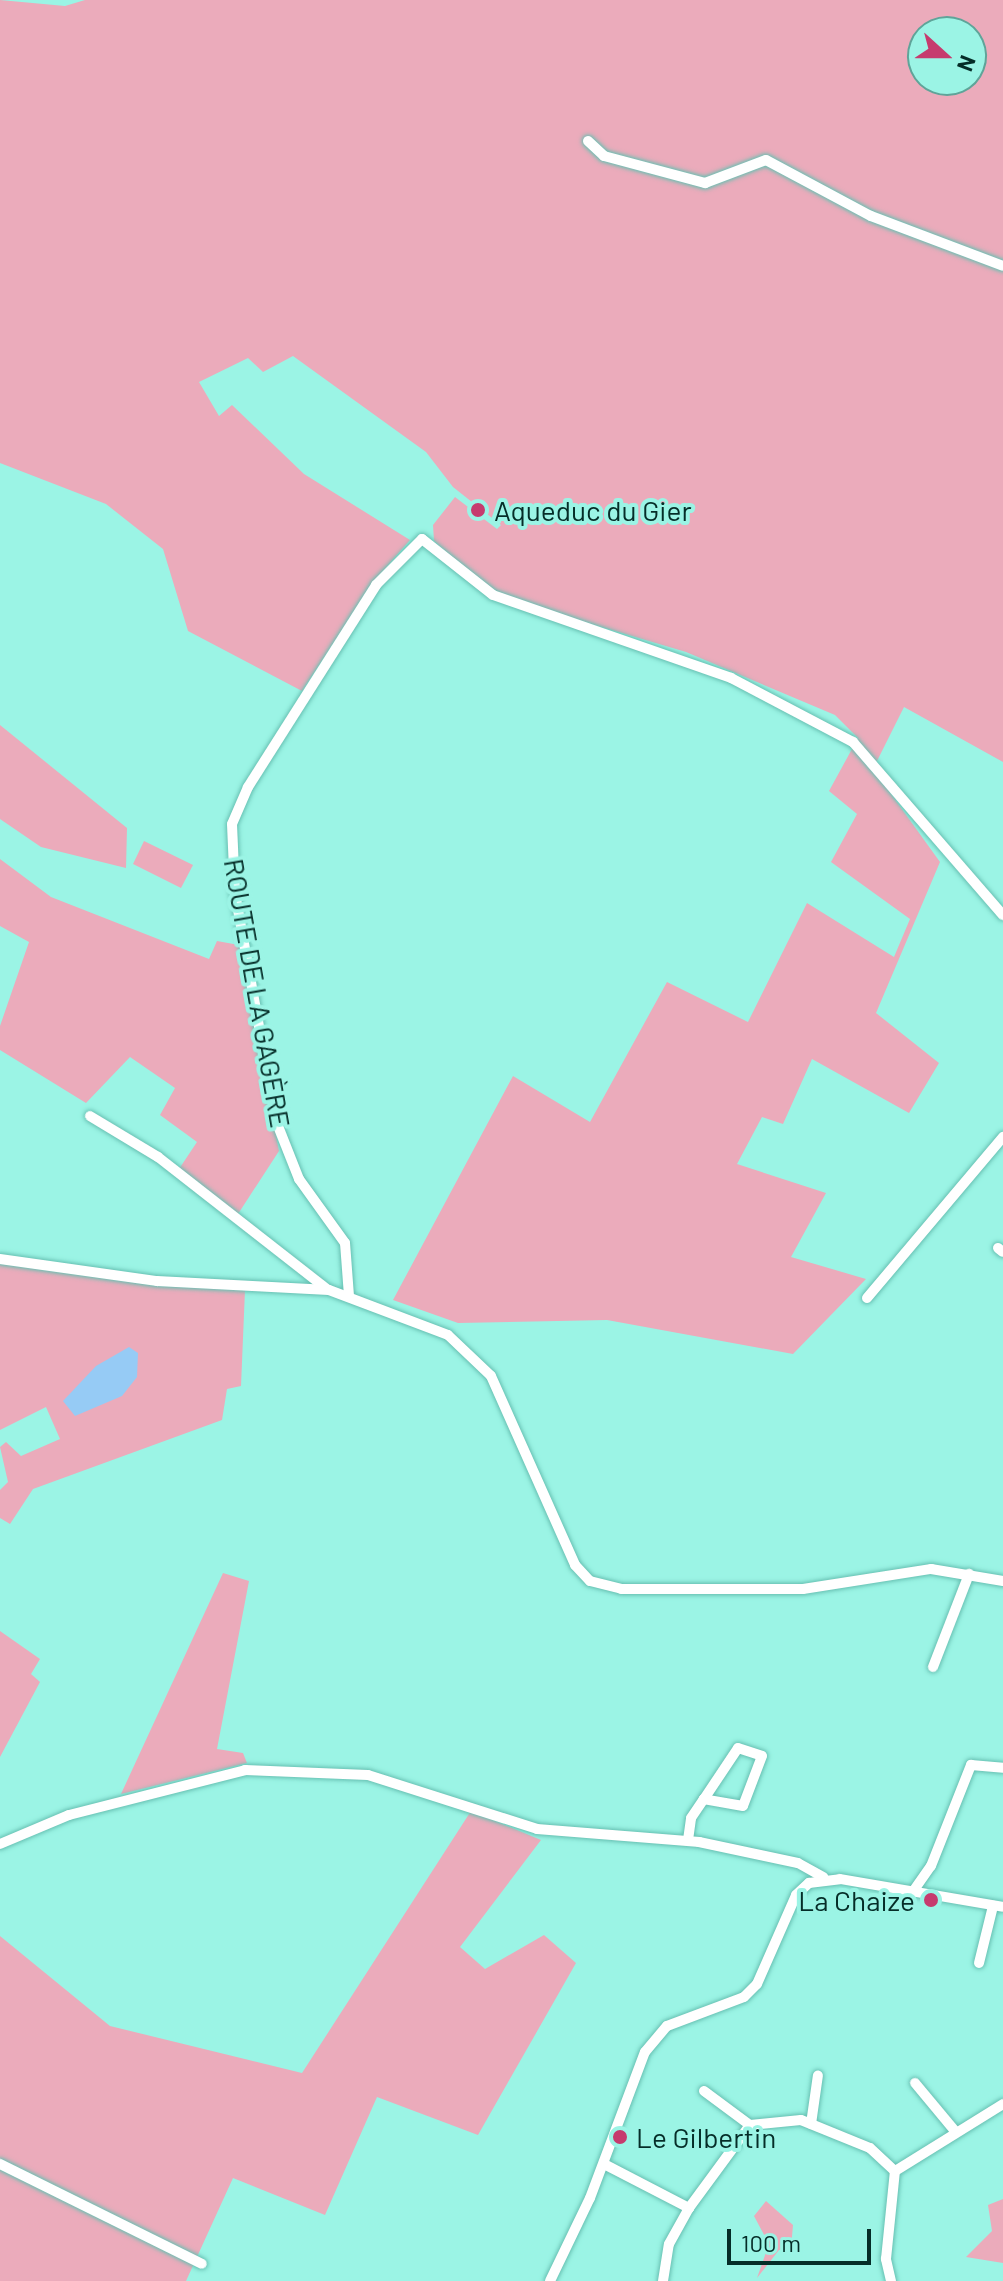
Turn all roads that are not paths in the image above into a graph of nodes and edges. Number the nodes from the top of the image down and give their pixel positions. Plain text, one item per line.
1 (588, 141) dead end
2 (1003, 266) edge
3 (1003, 915) edge
4 (90, 1116) dead end
5 (1003, 1137) edge
6 (0, 1259) edge
7 (329, 1290) junction
8 (349, 1296) junction
9 (867, 1298) dead end
10 (969, 1574) junction
11 (1003, 1581) edge
12 (933, 1667) dead end
13 (1003, 1768) edge
14 (704, 1799) junction
15 (688, 1840) junction
16 (0, 1844) edge
17 (823, 1877) junction
18 (914, 1890) junction
19 (998, 1906) edge
20 (979, 1963) dead end
21 (818, 2075) dead end
22 (915, 2083) dead end
23 (704, 2091) dead end
24 (1003, 2104) edge
25 (811, 2124) junction
26 (750, 2125) junction
27 (955, 2131) junction
28 (0, 2164) edge
29 (604, 2164) junction
30 (894, 2177) junction
31 (689, 2208) junction
32 (202, 2264) dead end
33 (550, 2281) edge
34 (663, 2281) edge
35 (891, 2281) edge

1 - 2 street
3 - 8 street, ROUTE DE LA GAGÈRE
4 - 7 street
5 - 9 street
6 - 7 street
7 - 8 street
8 - 10 street
10 - 11 street
10 - 12 street
13 - 18 street
14 - 14 street
14 - 15 street
15 - 16 street
15 - 17 street
17 - 18 street
17 - 29 street
18 - 19 street
19 - 20 street
21 - 25 street
22 - 27 street
23 - 26 street
24 - 27 street
25 - 26 street
25 - 30 street
26 - 31 street
27 - 30 street
28 - 32 street
29 - 31 street
29 - 33 street
30 - 35 street
31 - 34 street

